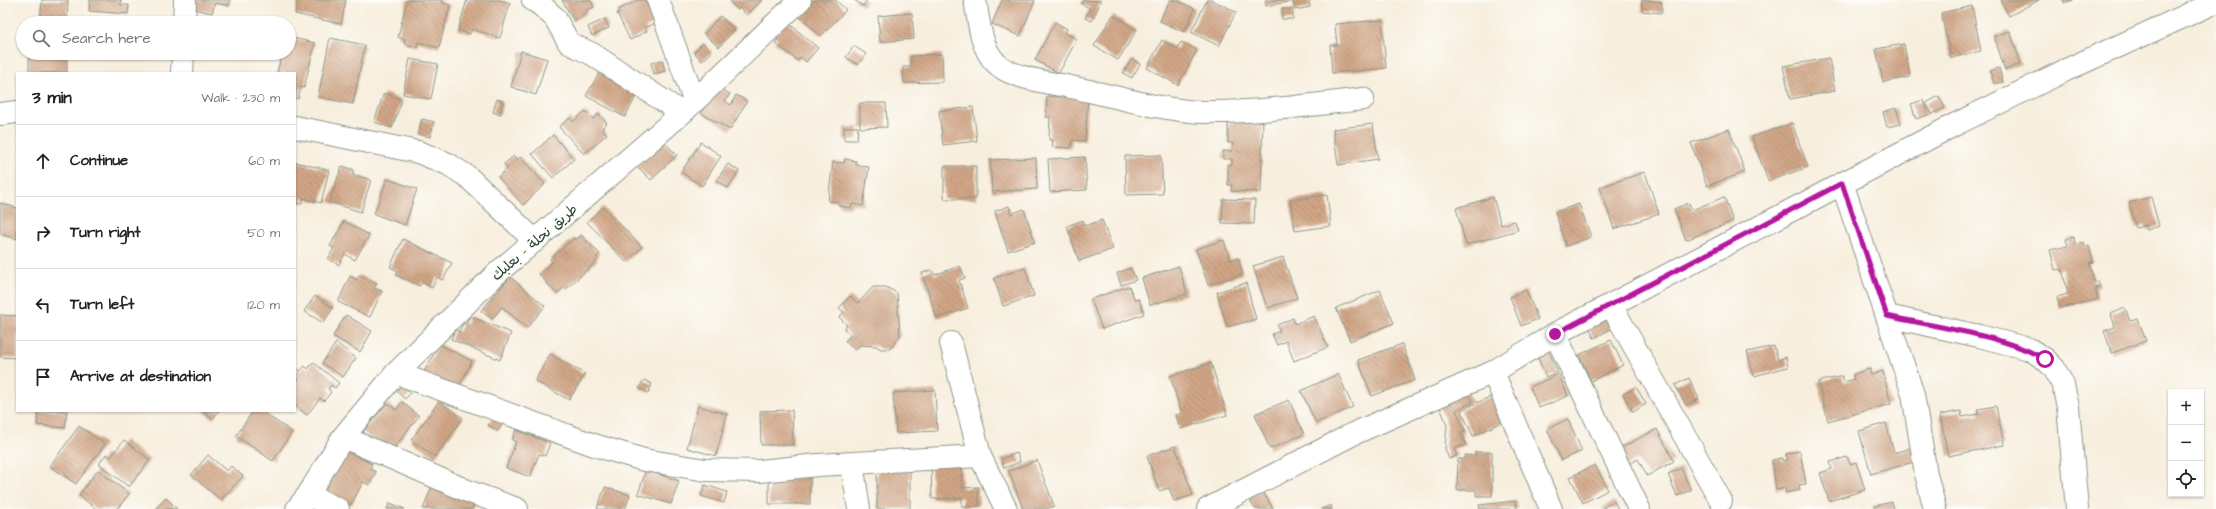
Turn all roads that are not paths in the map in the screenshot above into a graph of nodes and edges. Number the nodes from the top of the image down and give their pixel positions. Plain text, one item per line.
1 (185, 0) edge
2 (533, 0) edge
3 (658, 0) edge
4 (800, 0) edge
5 (975, 0) edge
6 (2216, 2) edge
7 (184, 16) edge
8 (183, 60) edge
9 (182, 72) edge
10 (1363, 99) dead end
11 (688, 107) junction
12 (16, 112) edge
13 (0, 114) edge
14 (296, 127) edge
15 (1842, 183) junction
16 (535, 241) junction
17 (1611, 304) junction
18 (1887, 316) junction
19 (1555, 334) junction
20 (951, 344) dead end
21 (1493, 372) junction
22 (396, 373) junction
23 (343, 437) junction
24 (980, 456) junction
25 (852, 463) junction
26 (1721, 501) dead end
27 (302, 502) edge
28 (338, 509) edge
29 (517, 509) edge
30 (859, 509) edge
31 (1006, 509) edge
32 (1208, 509) edge
33 (1551, 509) edge
34 (1639, 509) edge
35 (1935, 509) edge
36 (2077, 509) edge

1 - 7 street
2 - 11 street
3 - 11 street
4 - 11 street, طريق نحلة - بعلبك
5 - 10 street
6 - 15 street
8 - 9 street
11 - 16 street, طريق نحلة - بعلبك
12 - 13 street
14 - 16 street
15 - 17 street
15 - 18 street
16 - 22 street, طريق نحلة - بعلبك
17 - 19 street
17 - 26 street
18 - 35 street
18 - 36 street
19 - 21 street
19 - 34 street
20 - 24 street
21 - 32 street
21 - 33 street
22 - 23 street, طريق نحلة - بعلبك
22 - 25 street
23 - 27 street, طريق نحلة - بعلبك
23 - 29 street
24 - 25 street
24 - 31 street
25 - 30 street
27 - 28 street

